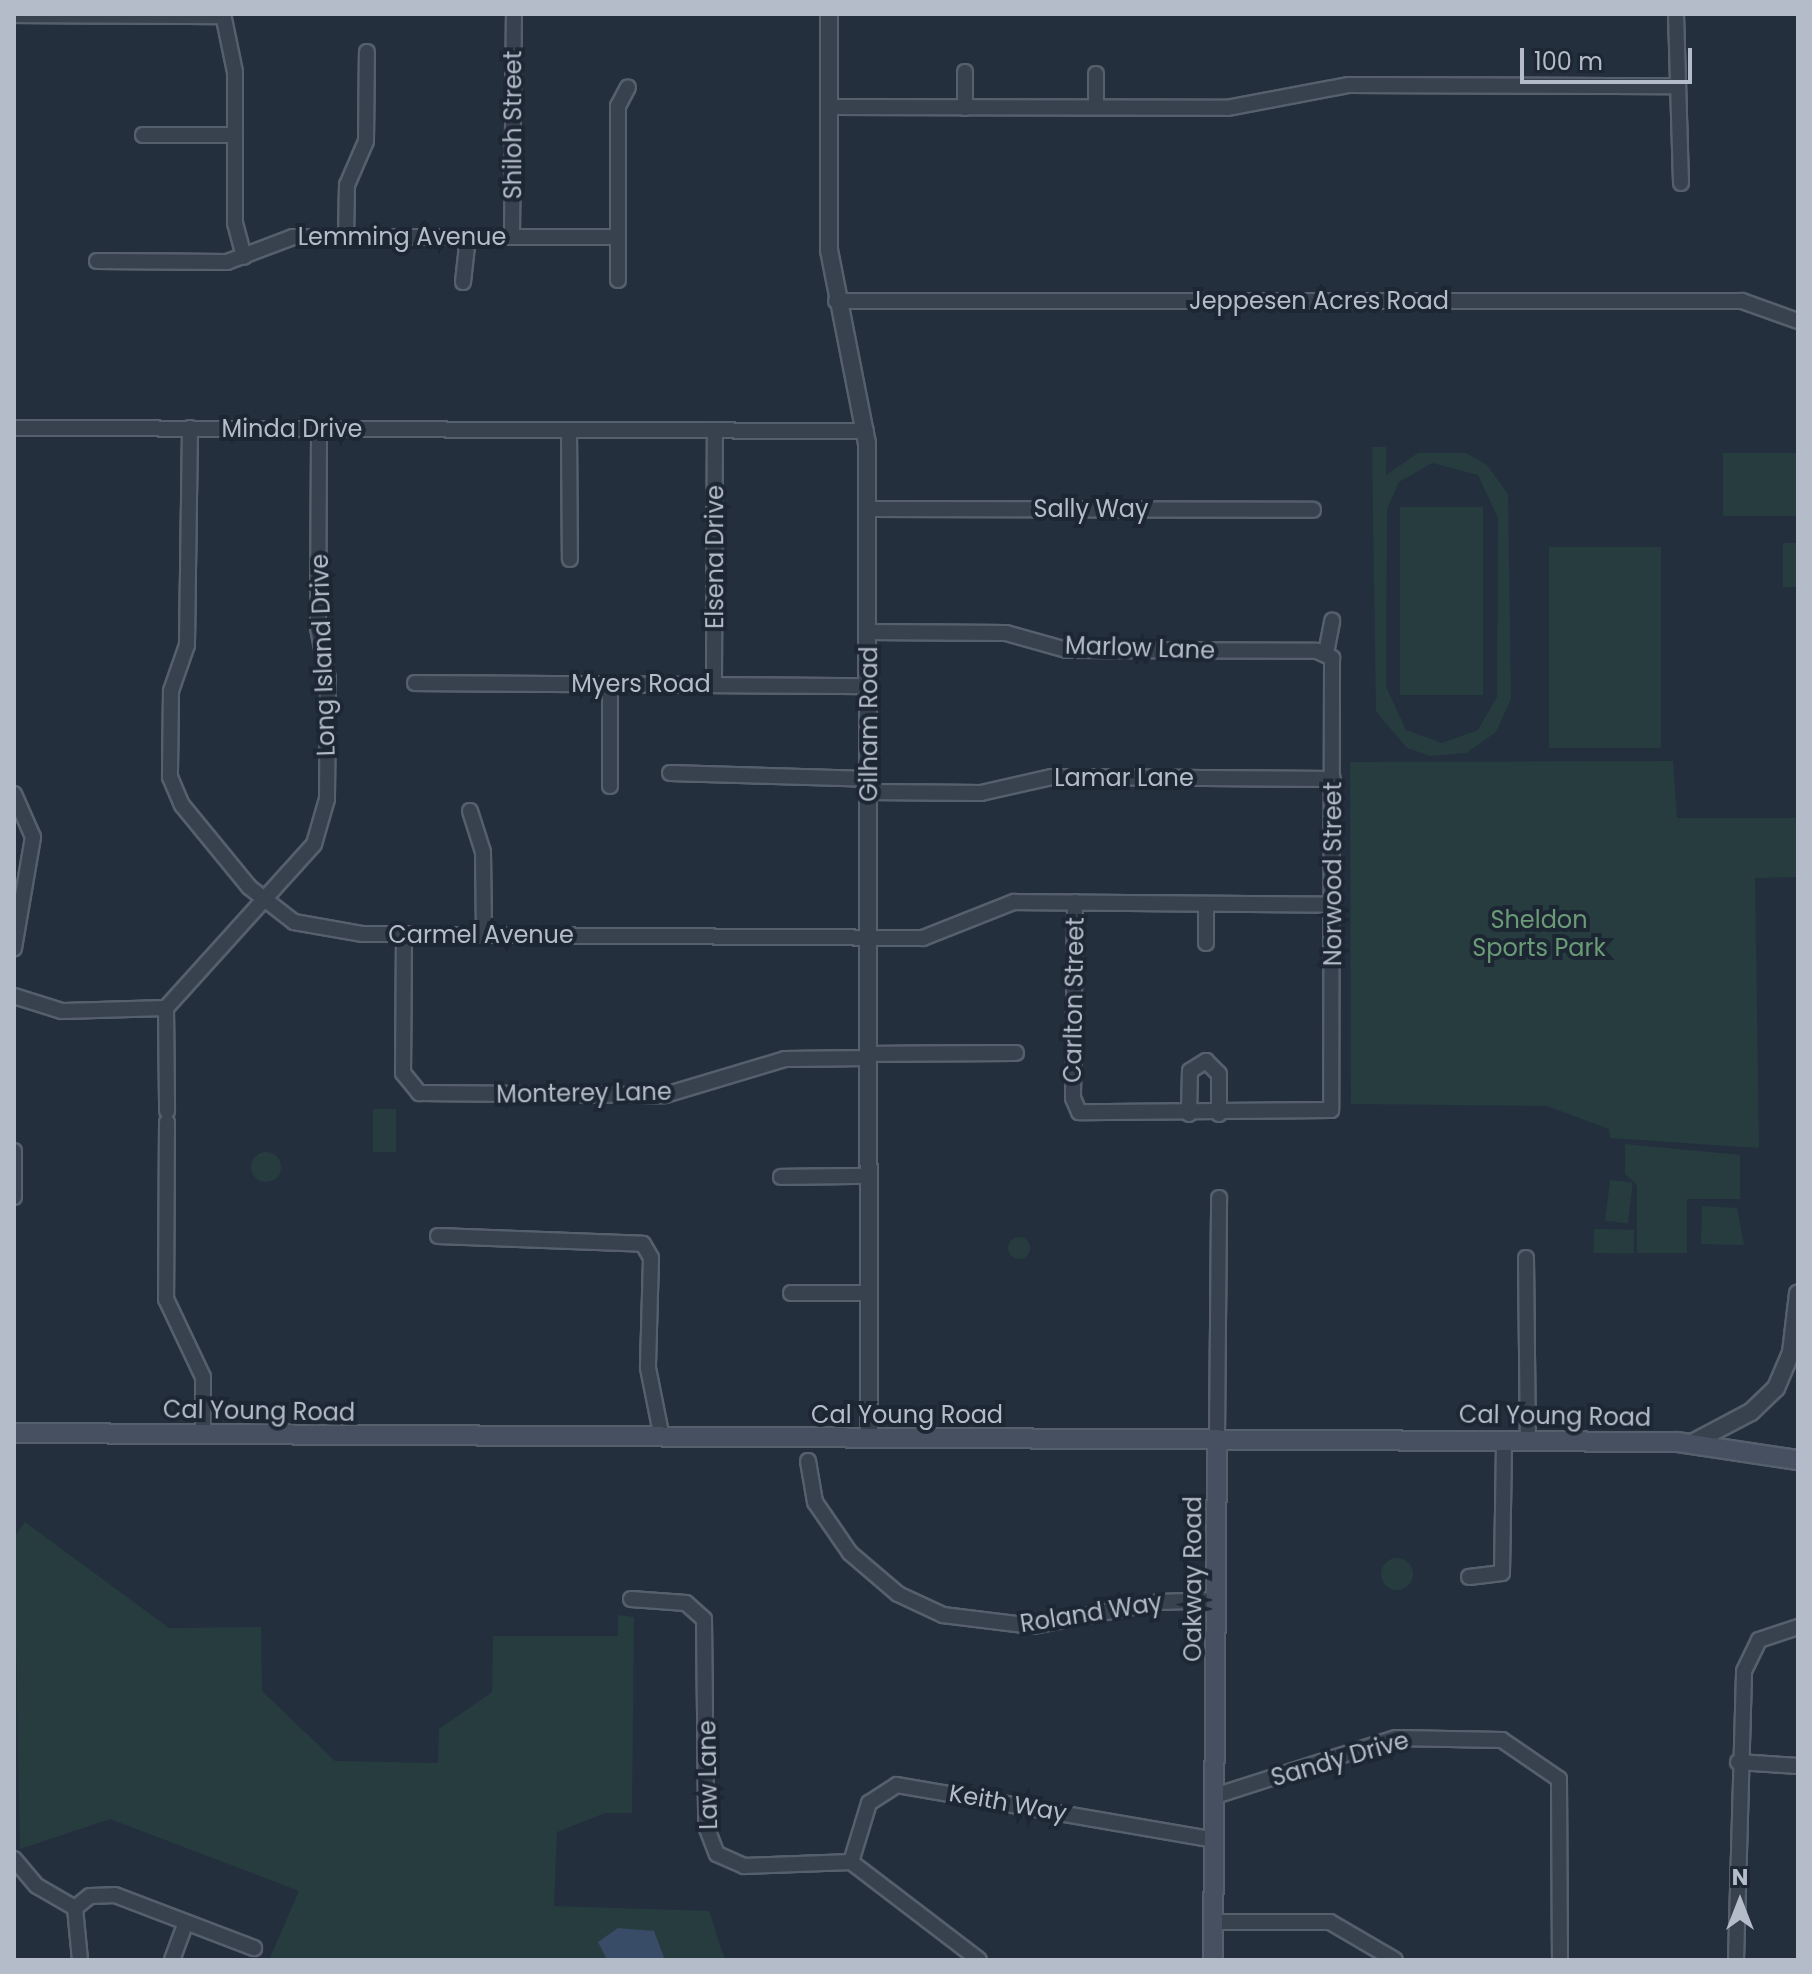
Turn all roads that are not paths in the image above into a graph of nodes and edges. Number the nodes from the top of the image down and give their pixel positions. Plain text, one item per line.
1 (514, 14) edge
2 (829, 14) edge
3 (1676, 14) edge
4 (14, 15) edge
5 (66, 15) edge
6 (223, 15) edge
7 (367, 52) dead end
8 (965, 72) dead end
9 (1096, 74) dead end
10 (1676, 86) junction
11 (628, 87) dead end
12 (829, 107) junction
13 (1096, 107) junction
14 (965, 108) junction
15 (143, 135) dead end
16 (234, 135) junction
17 (1681, 183) dead end
18 (346, 237) junction
19 (468, 237) junction
20 (512, 237) junction
21 (617, 237) junction
22 (244, 257) junction
23 (97, 261) dead end
24 (618, 280) dead end
25 (463, 282) dead end
26 (836, 301) junction
27 (1798, 321) edge
28 (14, 428) edge
29 (190, 428) junction
30 (319, 428) junction
31 (569, 430) junction
32 (715, 430) junction
33 (866, 431) junction
34 (868, 509) junction
35 (1313, 510) dead end
36 (570, 559) dead end
37 (1332, 621) dead end
38 (868, 632) junction
39 (1321, 652) junction
40 (415, 683) dead end
41 (610, 684) junction
42 (714, 685) junction
43 (868, 686) junction
44 (670, 773) dead end
45 (1333, 779) junction
46 (868, 785) junction
47 (610, 786) dead end
48 (14, 794) edge
49 (470, 811) dead end
50 (264, 902) junction
51 (1075, 902) junction
52 (1206, 904) junction
53 (1333, 905) junction
54 (484, 934) junction
55 (404, 935) junction
56 (869, 936) junction
57 (1206, 943) dead end
58 (14, 948) edge
59 (14, 996) edge
60 (166, 1008) junction
61 (1016, 1053) dead end
62 (867, 1056) junction
63 (1189, 1114) junction
64 (1219, 1114) junction
65 (14, 1151) edge
66 (867, 1176) junction
67 (781, 1177) dead end
68 (14, 1197) edge
69 (1219, 1198) dead end
70 (438, 1236) dead end
71 (1526, 1258) dead end
72 (791, 1293) dead end
73 (869, 1293) junction
74 (1798, 1293) edge
75 (14, 1433) edge
76 (203, 1434) junction
77 (662, 1438) junction
78 (869, 1439) junction
79 (1217, 1439) junction
80 (1504, 1440) junction
81 (1528, 1440) junction
82 (1694, 1442) junction
83 (1798, 1460) edge
84 (808, 1461) dead end
85 (1469, 1577) dead end
86 (631, 1599) dead end
87 (1218, 1600) junction
88 (1798, 1627) edge
89 (1738, 1762) junction
90 (1798, 1766) edge
91 (1215, 1796) junction
92 (1214, 1840) junction
93 (14, 1859) edge
94 (851, 1862) junction
95 (75, 1908) junction
96 (186, 1922) junction
97 (1213, 1922) junction
98 (254, 1948) dead end
99 (80, 1960) edge
100 (172, 1960) edge
101 (979, 1960) edge
102 (1213, 1960) edge
103 (1395, 1960) edge
104 (1560, 1960) edge
105 (1736, 1960) edge

1 - 20 street, Shiloh Street
2 - 12 street, Gilham Road
3 - 10 street
4 - 5 street
5 - 6 street
6 - 16 street
7 - 18 street
8 - 14 street
9 - 13 street
10 - 13 street
10 - 17 street
11 - 21 street
12 - 14 street
12 - 26 street, Gilham Road
13 - 14 street
15 - 16 street
16 - 22 street
18 - 19 street, Lemming Avenue
18 - 22 street, Lemming Avenue
19 - 20 street, Lemming Avenue
19 - 25 street
20 - 21 street, Lemming Avenue
21 - 24 street
22 - 23 street, Lemming Avenue
26 - 27 street, Jeppesen Acres Road
26 - 33 street, Gilham Road
28 - 29 street, Minda Drive
29 - 30 street, Minda Drive
29 - 50 street, Carmel Avenue
30 - 31 street, Minda Drive
30 - 50 street, Long Island Drive
31 - 32 street, Minda Drive
31 - 36 street
32 - 33 street, Minda Drive
32 - 42 street, Elsena Drive
33 - 34 street, Gilham Road
34 - 35 street, Sally Way
34 - 38 street, Gilham Road
37 - 39 street
38 - 39 street, Marlow Lane
38 - 43 street, Gilham Road
39 - 45 street, Norwood Street
40 - 41 street, Myers Road
41 - 42 street, Myers Road
41 - 47 street
42 - 43 street, Myers Road
43 - 46 street, Gilham Road
44 - 46 street, Lamar Lane
45 - 46 street, Lamar Lane
45 - 53 street, Norwood Street
46 - 56 street, Gilham Road
48 - 58 street
49 - 54 street
50 - 55 street, Carmel Avenue
50 - 60 street, Long Island Drive
51 - 52 street, Carmel Avenue
51 - 56 street, Carmel Avenue
51 - 63 street, Carlton Street
52 - 53 street, Carmel Avenue
52 - 57 street
53 - 64 street, Norwood Street
54 - 55 street, Carmel Avenue
54 - 56 street, Carmel Avenue
55 - 62 street, Monterey Lane
56 - 62 street, Gilham Road
59 - 60 street
60 - 76 street
61 - 62 street, Monterey Lane
62 - 66 street, Gilham Road
63 - 64 street
63 - 64 street
65 - 68 street
66 - 67 street
66 - 73 street, Gilham Road
69 - 79 street, Oakway Road
70 - 77 street
71 - 81 street
72 - 73 street
73 - 78 street, Gilham Road
74 - 82 street
75 - 76 main road, Cal Young Road
76 - 77 main road, Cal Young Road
77 - 78 main road, Cal Young Road
78 - 79 main road, Cal Young Road
79 - 80 main road, Cal Young Road
79 - 87 main road, Oakway Road
80 - 81 main road, Cal Young Road
80 - 85 street
81 - 82 main road, Cal Young Road
82 - 83 main road, Cal Young Road
84 - 87 street, Roland Way
86 - 94 street, Law Lane
87 - 91 main road, Oakway Road
88 - 89 street
89 - 90 street
89 - 105 street
91 - 92 main road, Oakway Road
91 - 104 street, Sandy Drive
92 - 94 street, Keith Way
92 - 97 main road, Oakway Road
93 - 95 street
94 - 101 street
95 - 96 street
95 - 99 street
96 - 98 street
96 - 100 street
97 - 102 main road, Oakway Road
97 - 103 street

